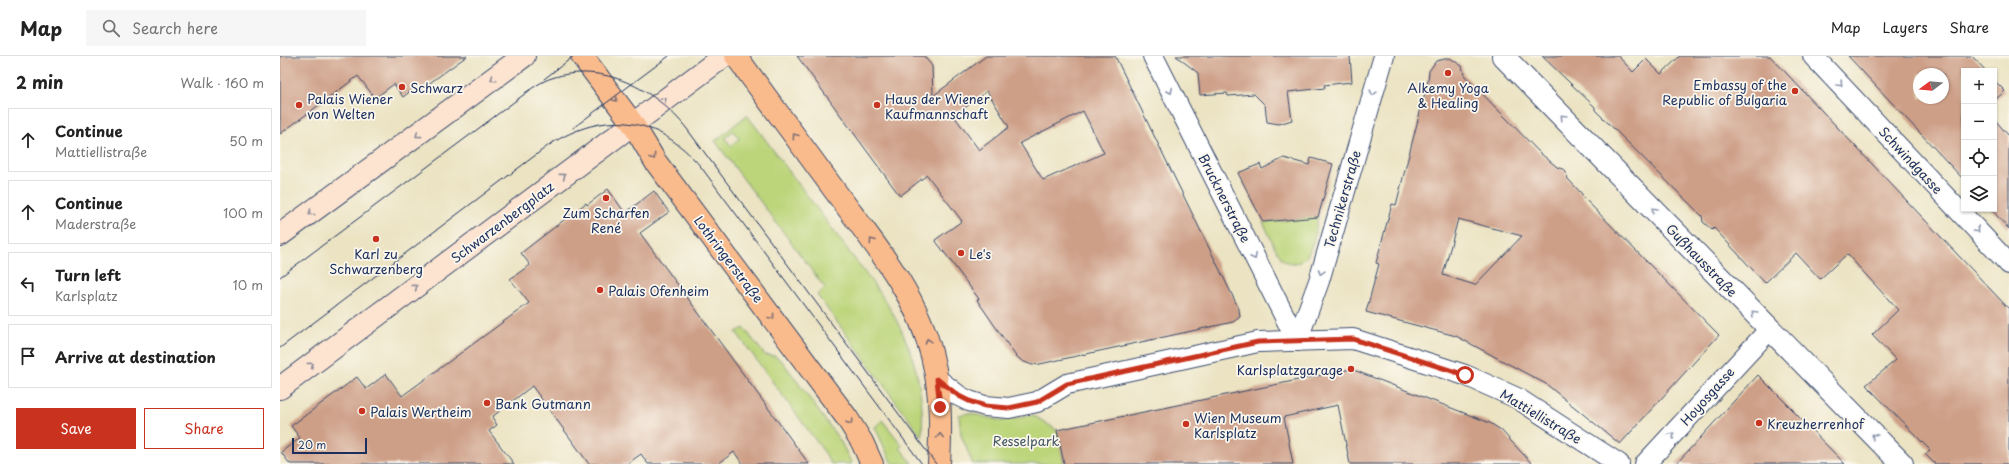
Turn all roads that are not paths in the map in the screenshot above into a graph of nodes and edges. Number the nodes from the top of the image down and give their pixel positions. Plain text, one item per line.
1 (524, 56) edge
2 (582, 56) edge
3 (724, 56) edge
4 (736, 56) edge
5 (1153, 56) edge
6 (1384, 56) edge
7 (1503, 56) edge
8 (1813, 56) edge
9 (633, 124) junction
10 (280, 236) edge
11 (2009, 264) edge
12 (1770, 329) junction
13 (1296, 341) junction
14 (937, 379) junction
15 (280, 388) edge
16 (872, 464) edge
17 (939, 464) edge
18 (1619, 464) edge
19 (1646, 464) edge
20 (1902, 464) edge

1 -> 10 main road
2 -> 9 main road, Lothringerstraße
9 -> 3 main road, Schwarzenbergplatz
14 -> 4 main road
5 -> 13 street, Brucknerstraße
6 -> 13 street, Technikerstraße
12 -> 7 street, Gußhausstraße
8 -> 11 street, Schwindgasse
15 -> 9 main road, Schwarzenbergplatz
9 -> 16 main road, Lothringerstraße
19 -> 12 street, Hoyosgasse
20 -> 12 street, Gußhausstraße
13 - 14 street, Mattiellistraße
13 - 18 street, Mattiellistraße
17 -> 14 main road

